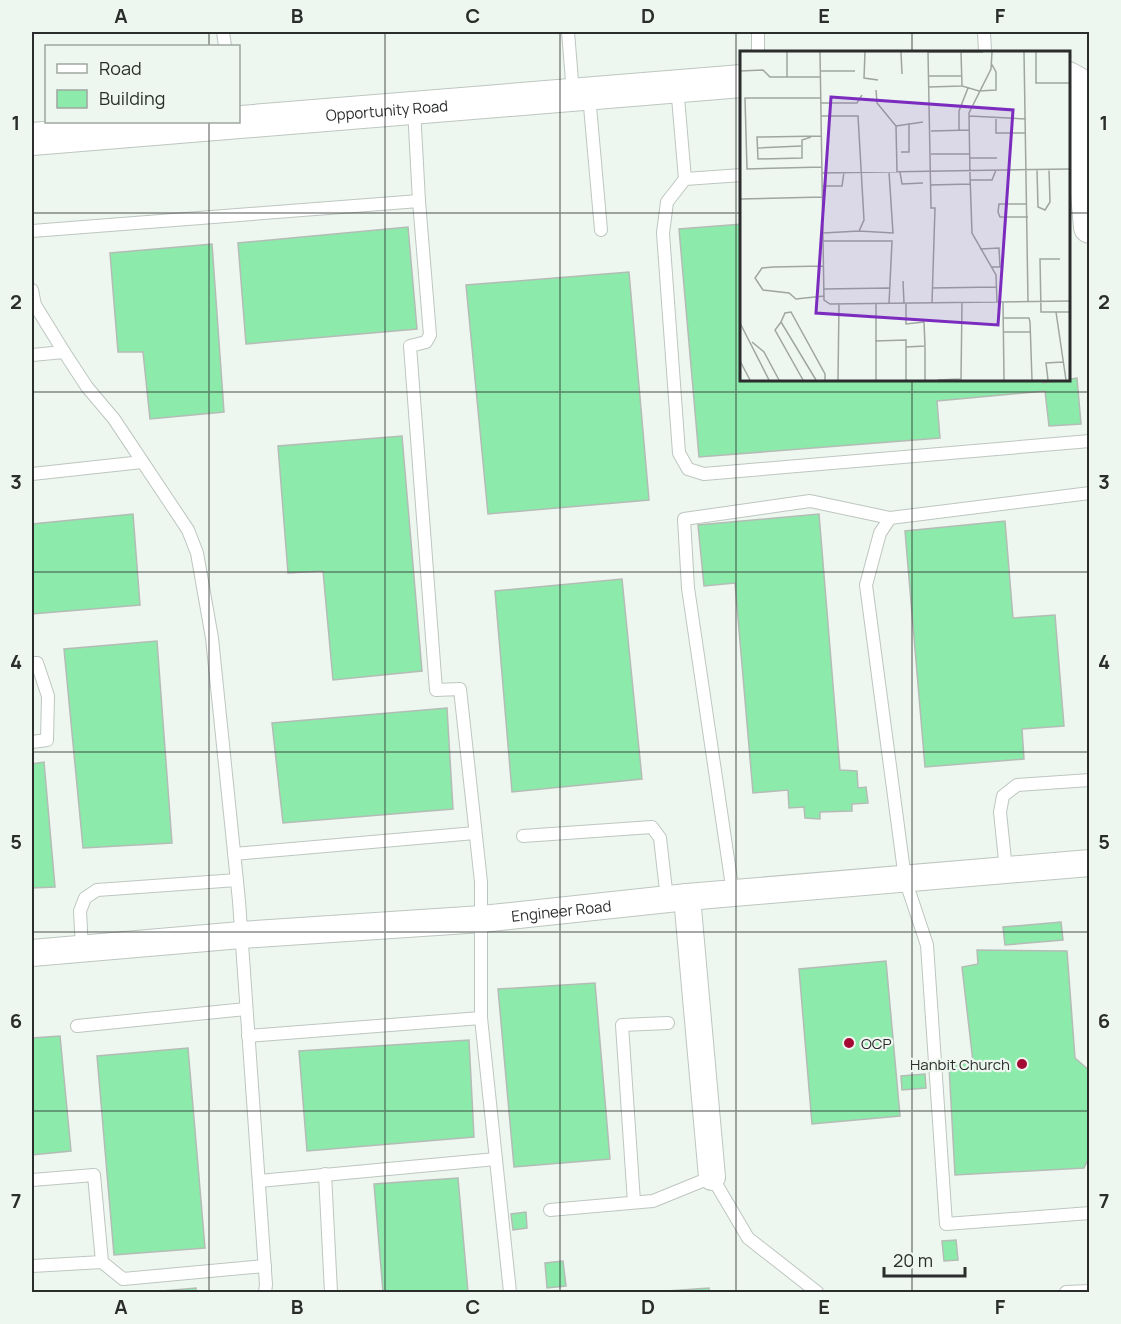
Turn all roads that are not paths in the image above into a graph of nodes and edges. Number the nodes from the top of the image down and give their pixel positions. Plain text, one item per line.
1 (568, 32) edge
2 (758, 32) edge
3 (984, 32) edge
4 (758, 51) edge
5 (985, 51) edge
6 (740, 81) edge
7 (677, 86) junction
8 (1079, 93) edge
9 (581, 94) junction
10 (414, 108) junction
11 (240, 121) edge
12 (220, 123) edge
13 (32, 139) edge
14 (1076, 151) edge
15 (740, 175) edge
16 (685, 179) junction
17 (419, 201) junction
18 (1089, 227) edge
19 (601, 230) dead end
20 (32, 231) edge
21 (32, 290) edge
22 (64, 352) junction
23 (32, 355) edge
24 (1089, 441) edge
25 (142, 462) junction
26 (32, 474) edge
27 (1089, 493) edge
28 (890, 519) junction
29 (32, 663) edge
30 (32, 742) edge
31 (1089, 780) edge
32 (475, 833) junction
33 (523, 836) dead end
34 (234, 854) junction
35 (1089, 863) edge
36 (1006, 870) junction
37 (905, 879) junction
38 (237, 880) junction
39 (733, 893) junction
40 (677, 898) junction
41 (482, 919) junction
42 (241, 935) junction
43 (82, 949) junction
44 (32, 953) edge
45 (246, 1009) junction
46 (482, 1018) junction
47 (668, 1023) dead end
48 (77, 1026) dead end
49 (248, 1036) junction
50 (496, 1159) junction
51 (325, 1174) junction
52 (712, 1178) junction
53 (32, 1180) edge
54 (259, 1181) junction
55 (634, 1202) junction
56 (550, 1210) dead end
57 (1089, 1213) edge
58 (102, 1262) junction
59 (32, 1266) edge
60 (265, 1266) junction
61 (1089, 1291) edge
62 (265, 1293) edge
63 (331, 1293) edge
64 (510, 1293) edge
65 (817, 1293) edge
66 (1066, 1293) edge

1 - 9 lane
2 - 4 lane
3 - 5 lane
6 - 7 street, Opportunity Road
7 - 9 street, Opportunity Road
7 - 16 lane
8 - 14 street
9 - 10 street, Opportunity Road
9 - 19 lane
10 - 11 street, Opportunity Road
10 - 17 lane
12 - 13 street, Opportunity Road
14 - 18 street
15 - 16 lane
16 - 24 lane
17 - 20 lane
17 - 32 lane
21 - 22 lane
22 - 23 lane
22 - 25 lane
25 - 26 lane
25 - 34 lane
27 - 28 lane
28 - 37 lane
28 - 39 lane
29 - 30 lane
31 - 36 lane
32 - 34 lane
32 - 41 lane
33 - 40 lane
34 - 38 lane
35 - 36 street, Engineer Road
36 - 37 street, Engineer Road
37 - 39 street, Engineer Road
37 - 57 lane
38 - 42 lane
38 - 43 lane
39 - 40 street, Engineer Road
40 - 41 street, Engineer Road
40 - 52 street
41 - 42 street, Engineer Road
41 - 46 lane
42 - 43 street, Engineer Road
42 - 45 lane
43 - 44 street, Engineer Road
45 - 48 lane
45 - 49 lane
46 - 49 lane
46 - 50 lane
47 - 55 lane
49 - 54 lane
50 - 51 lane
50 - 64 lane
51 - 54 lane
51 - 63 lane
52 - 55 lane
52 - 65 lane
53 - 58 lane
54 - 60 lane
55 - 56 lane
58 - 59 lane
58 - 60 lane
60 - 62 lane
61 - 66 lane

